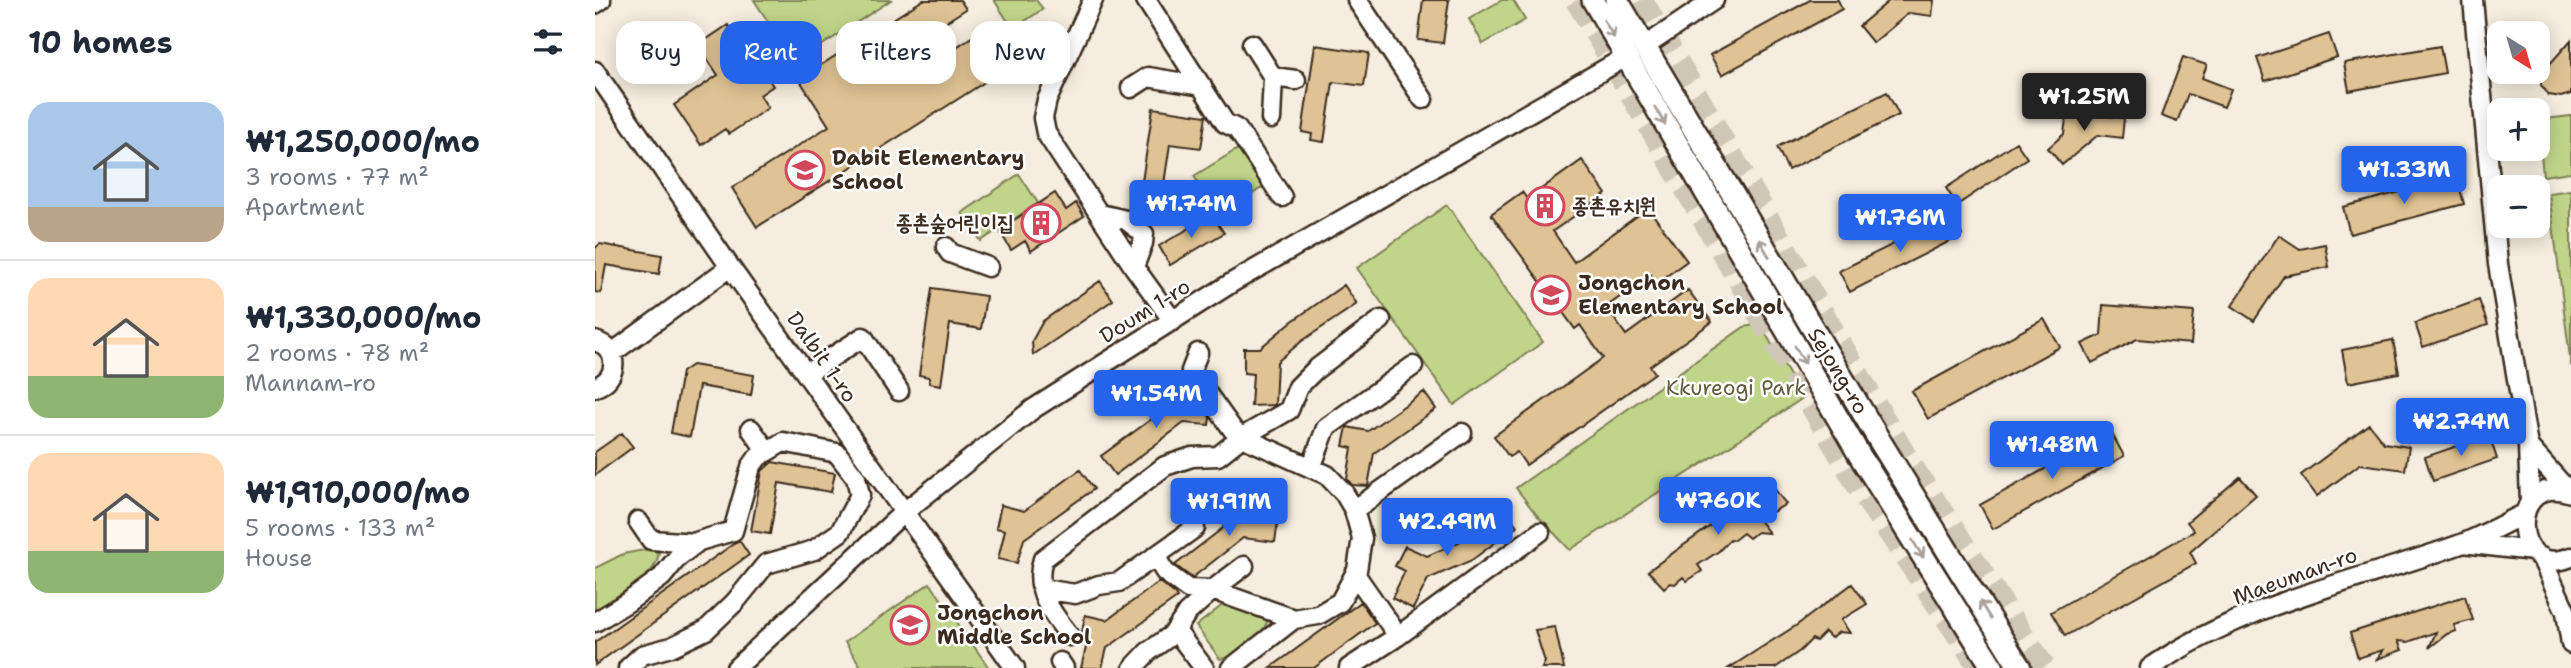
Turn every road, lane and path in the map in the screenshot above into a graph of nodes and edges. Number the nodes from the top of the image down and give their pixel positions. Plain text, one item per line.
1 (601, 0) edge
2 (1093, 0) edge
3 (1146, 0) edge
4 (1357, 0) edge
5 (1593, 0) edge
6 (1617, 0) edge
7 (1714, 0) edge
8 (2473, 0) edge
9 (595, 4) edge
10 (1252, 44) dead end
11 (1635, 52) junction
12 (595, 71) edge
13 (1273, 77) junction
14 (1296, 80) dead end
15 (1202, 86) junction
16 (1131, 88) dead end
17 (1423, 99) dead end
18 (1271, 119) dead end
19 (1282, 197) dead end
20 (1100, 214) junction
21 (946, 247) dead end
22 (730, 267) junction
23 (988, 267) dead end
24 (1134, 267) junction
25 (1381, 320) dead end
26 (1173, 321) junction
27 (595, 341) edge
28 (612, 353) junction
29 (1198, 353) dead end
30 (1413, 366) dead end
31 (806, 374) junction
32 (595, 387) edge
33 (899, 391) dead end
34 (751, 429) dead end
35 (1462, 433) dead end
36 (1242, 437) junction
37 (2528, 446) junction
38 (767, 451) junction
39 (1311, 468) junction
40 (2569, 492) edge
41 (2527, 508) junction
42 (1354, 510) junction
43 (903, 513) junction
44 (638, 521) dead end
45 (1195, 528) dead end
46 (1540, 532) dead end
47 (696, 543) junction
48 (2463, 543) junction
49 (2537, 554) junction
50 (1155, 556) junction
51 (2571, 557) edge
52 (1244, 566) dead end
53 (1355, 574) junction
54 (2571, 584) edge
55 (1043, 589) junction
56 (1212, 590) junction
57 (2566, 612) junction
58 (1294, 619) junction
59 (595, 622) edge
60 (1176, 631) junction
61 (1398, 635) junction
62 (1070, 636) dead end
63 (2571, 644) edge
64 (628, 668) edge
65 (736, 668) edge
66 (1015, 668) edge
67 (1133, 668) edge
68 (1204, 668) edge
69 (1231, 668) edge
70 (1349, 668) edge
71 (1993, 668) edge
72 (2021, 668) edge
73 (2150, 668) edge

1 - 9 street
2 - 20 street
3 - 15 street
4 - 17 street
5 -> 11 main road, Sejong-ro
6 - 11 main road, Sejong-ro
7 - 11 street, Doum 1-ro
8 - 37 street
10 - 13 street
11 - 26 street, Doum 1-ro
11 -> 71 main road, Sejong-ro
72 -> 11 main road, Sejong-ro
12 - 22 street, Dalbit 1-ro
13 - 14 street
13 - 18 street
15 - 16 street
15 - 19 street
20 - 24 street
20 - 24 street
21 - 23 street
22 - 28 street
22 - 31 street, Dalbit 1-ro
24 - 26 street
25 - 36 street
26 - 43 street, Doum 1-ro
27 - 28 street
28 - 32 street
29 - 36 street
30 - 39 street
31 - 33 street
31 - 43 street, Dalbit 1-ro
34 - 38 street
35 - 42 street
36 - 39 street
36 - 55 street
37 - 40 street
37 - 41 street
38 - 47 street
38 - 64 street
39 - 42 street
40 - 41 street, Maeuman-ro
41 - 48 street, Maeuman-ro
41 - 49 street
42 - 53 street
43 - 65 street, Doum 1-ro
43 - 66 street, Dalbit 1-ro
44 - 47 street
45 - 50 street
46 - 61 street
47 - 59 street
48 - 49 street
48 - 73 street, Maeuman-ro
49 - 51 street
49 - 57 street
50 - 55 street
50 - 56 street
52 - 56 street
53 - 58 street
53 - 61 street
54 - 57 street
55 - 62 street
56 - 58 street
56 - 60 street
57 - 63 street
58 - 69 street
60 - 67 street
60 - 68 street
61 - 70 street

